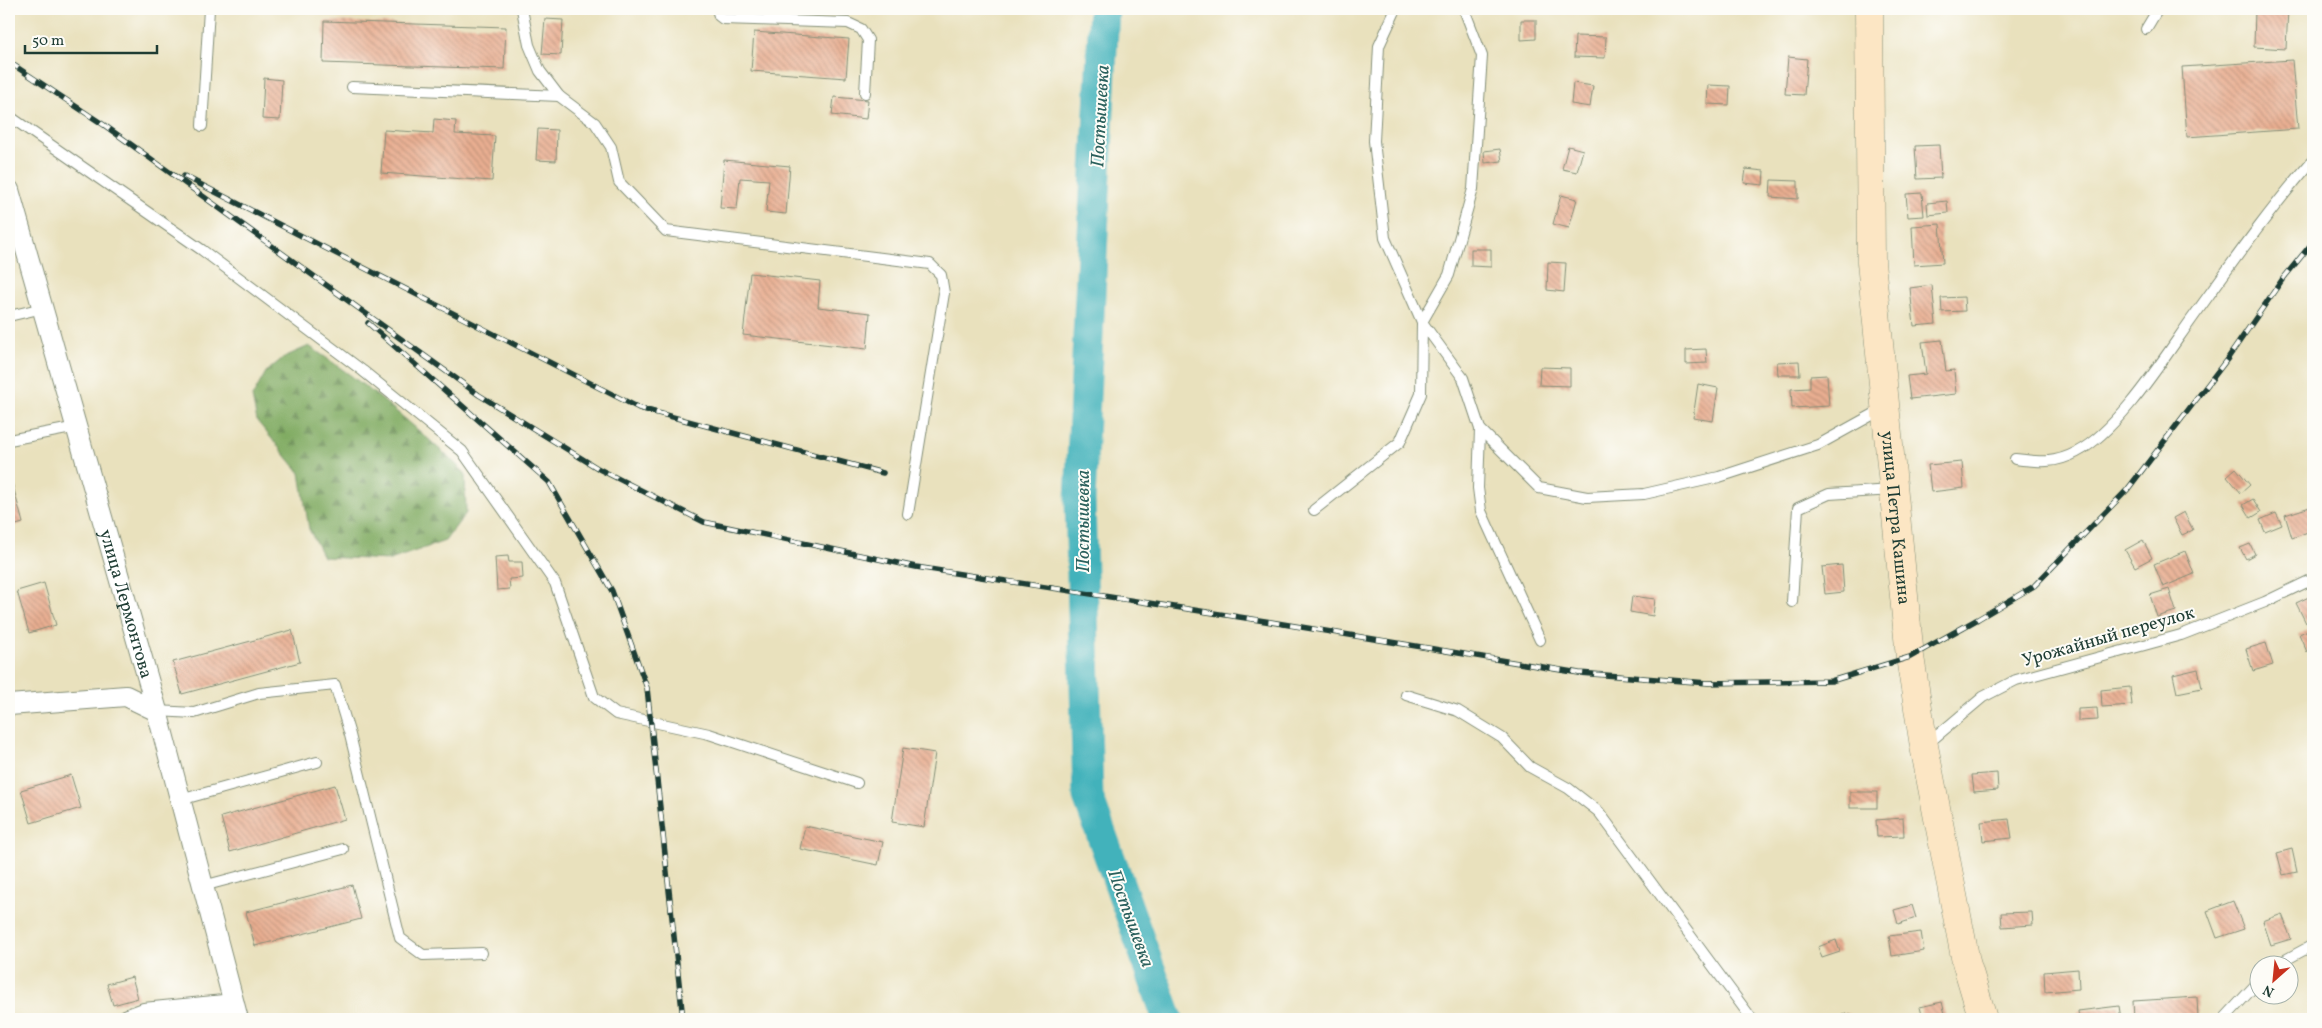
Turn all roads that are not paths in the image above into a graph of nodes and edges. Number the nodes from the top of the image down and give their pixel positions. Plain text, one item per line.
1 (209, 9) edge
2 (522, 9) edge
3 (717, 9) edge
4 (1396, 9) edge
5 (1464, 9) edge
6 (1869, 9) edge
7 (2158, 9) edge
8 (2146, 30) dead end
9 (352, 88) dead end
10 (864, 93) dead end
11 (559, 96) junction
12 (9, 116) edge
13 (202, 126) dead end
14 (2313, 160) edge
15 (9, 190) edge
16 (43, 308) junction
17 (9, 316) edge
18 (1422, 322) junction
19 (1886, 407) junction
20 (77, 428) junction
21 (1480, 429) junction
22 (9, 440) edge
23 (2015, 459) dead end
24 (1894, 490) junction
25 (1314, 510) dead end
26 (908, 514) dead end
27 (2313, 579) edge
28 (1792, 602) dead end
29 (1540, 640) dead end
30 (1406, 695) dead end
31 (9, 706) edge
32 (157, 711) junction
33 (1924, 746) junction
34 (317, 762) dead end
35 (857, 783) dead end
36 (180, 800) junction
37 (343, 849) dead end
38 (203, 886) junction
39 (2313, 945) edge
40 (482, 953) dead end
41 (2293, 956) edge
42 (2250, 991) edge
43 (236, 1012) edge
44 (128, 1019) edge
45 (1752, 1019) edge
46 (1983, 1019) edge
47 (2224, 1019) edge

1 - 13 lane
2 - 11 lane
3 - 10 lane
4 - 18 lane
5 - 18 lane
6 - 19 main road, улица Петра Кашина
7 - 8 lane
9 - 11 lane
11 - 26 lane
12 - 35 lane
14 - 23 lane
15 - 16 street, улица Лермонтова
16 - 17 lane
16 - 20 street, улица Лермонтова
18 - 21 lane
18 - 25 lane
19 - 21 lane
19 - 24 main road, улица Петра Кашина
20 - 22 lane
20 - 32 street, улица Лермонтова
21 - 29 lane
24 - 28 lane
24 - 33 main road, улица Петра Кашина
27 - 33 lane, Урожайный переулок
30 - 45 lane
31 - 32 street
32 - 36 street, улица Лермонтова
32 - 40 lane
33 - 46 main road, улица Петра Кашина
34 - 36 lane
36 - 38 street, улица Лермонтова
37 - 38 lane
38 - 43 street, улица Лермонтова
39 - 41 lane
42 - 47 lane
43 - 44 street

